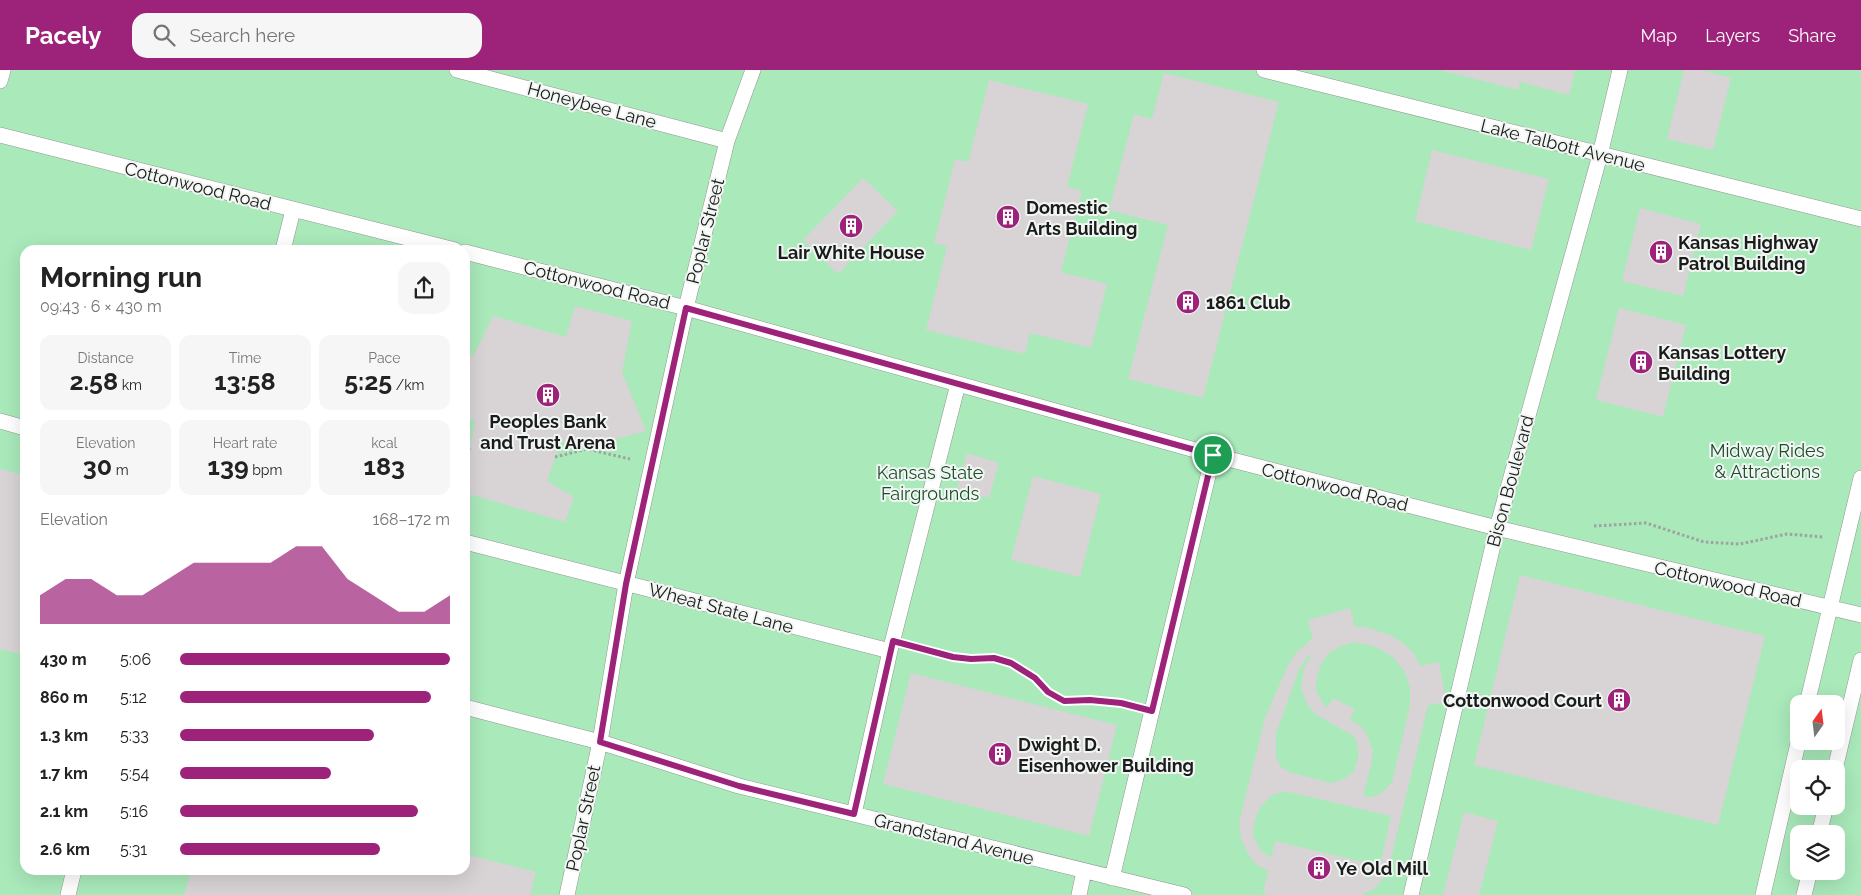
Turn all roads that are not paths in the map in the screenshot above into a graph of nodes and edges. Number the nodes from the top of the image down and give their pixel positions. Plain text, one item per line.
1 (3, 70) edge
2 (457, 70) edge
3 (753, 70) edge
4 (1264, 70) edge
5 (1620, 70) edge
6 (1285, 73) edge
7 (0, 82) edge
8 (0, 136) edge
9 (727, 141) junction
10 (1600, 154) junction
11 (293, 210) junction
12 (1861, 219) edge
13 (284, 245) edge
14 (414, 245) edge
15 (470, 253) edge
16 (686, 308) junction
17 (958, 384) junction
18 (0, 421) edge
19 (20, 427) edge
20 (1213, 455) junction
21 (1861, 478) edge
22 (1497, 528) junction
23 (470, 543) edge
24 (626, 584) junction
25 (1829, 608) junction
26 (1861, 615) edge
27 (892, 646) junction
28 (1861, 660) edge
29 (1809, 695) edge
30 (470, 708) edge
31 (600, 742) junction
32 (1796, 750) edge
33 (1837, 760) edge
34 (854, 814) junction
35 (1084, 871) junction
36 (73, 875) edge
37 (1112, 878) junction
38 (1808, 880) edge
39 (68, 895) edge
40 (567, 895) edge
41 (1079, 895) edge
42 (1184, 895) edge
43 (1411, 895) edge
44 (1763, 895) edge
45 (1804, 895) edge

1 - 7 lane
2 - 9 lane, Honeybee Lane
3 - 9 lane, Poplar Street
4 - 6 lane, Lake Talbott Avenue
5 - 10 lane, Bison Boulevard
6 - 10 lane, Lake Talbott Avenue
8 - 11 lane, Cottonwood Road
9 - 16 lane, Poplar Street
10 - 12 lane, Lake Talbott Avenue
10 - 22 lane, Bison Boulevard
11 - 13 lane
11 - 14 lane, Cottonwood Road
15 - 16 lane, Cottonwood Road
16 - 17 lane, Cottonwood Road
16 - 24 lane, Poplar Street
17 - 20 lane, Cottonwood Road
17 - 27 lane
18 - 19 lane
20 - 22 lane, Cottonwood Road
20 - 37 lane
21 - 25 lane
22 - 25 lane, Cottonwood Road
22 - 43 lane, Bison Boulevard
23 - 24 lane, Wheat State Lane
24 - 27 lane, Wheat State Lane
24 - 31 lane, Poplar Street
25 - 26 lane, Cottonwood Road
25 - 29 lane
27 - 34 lane
28 - 33 lane
30 - 31 lane, Grandstand Avenue
31 - 34 lane, Grandstand Avenue
31 - 40 lane, Poplar Street
32 - 44 lane
34 - 35 lane, Grandstand Avenue
35 - 37 lane, Grandstand Avenue
35 - 41 lane
36 - 39 lane
37 - 42 lane, Grandstand Avenue
38 - 45 lane

